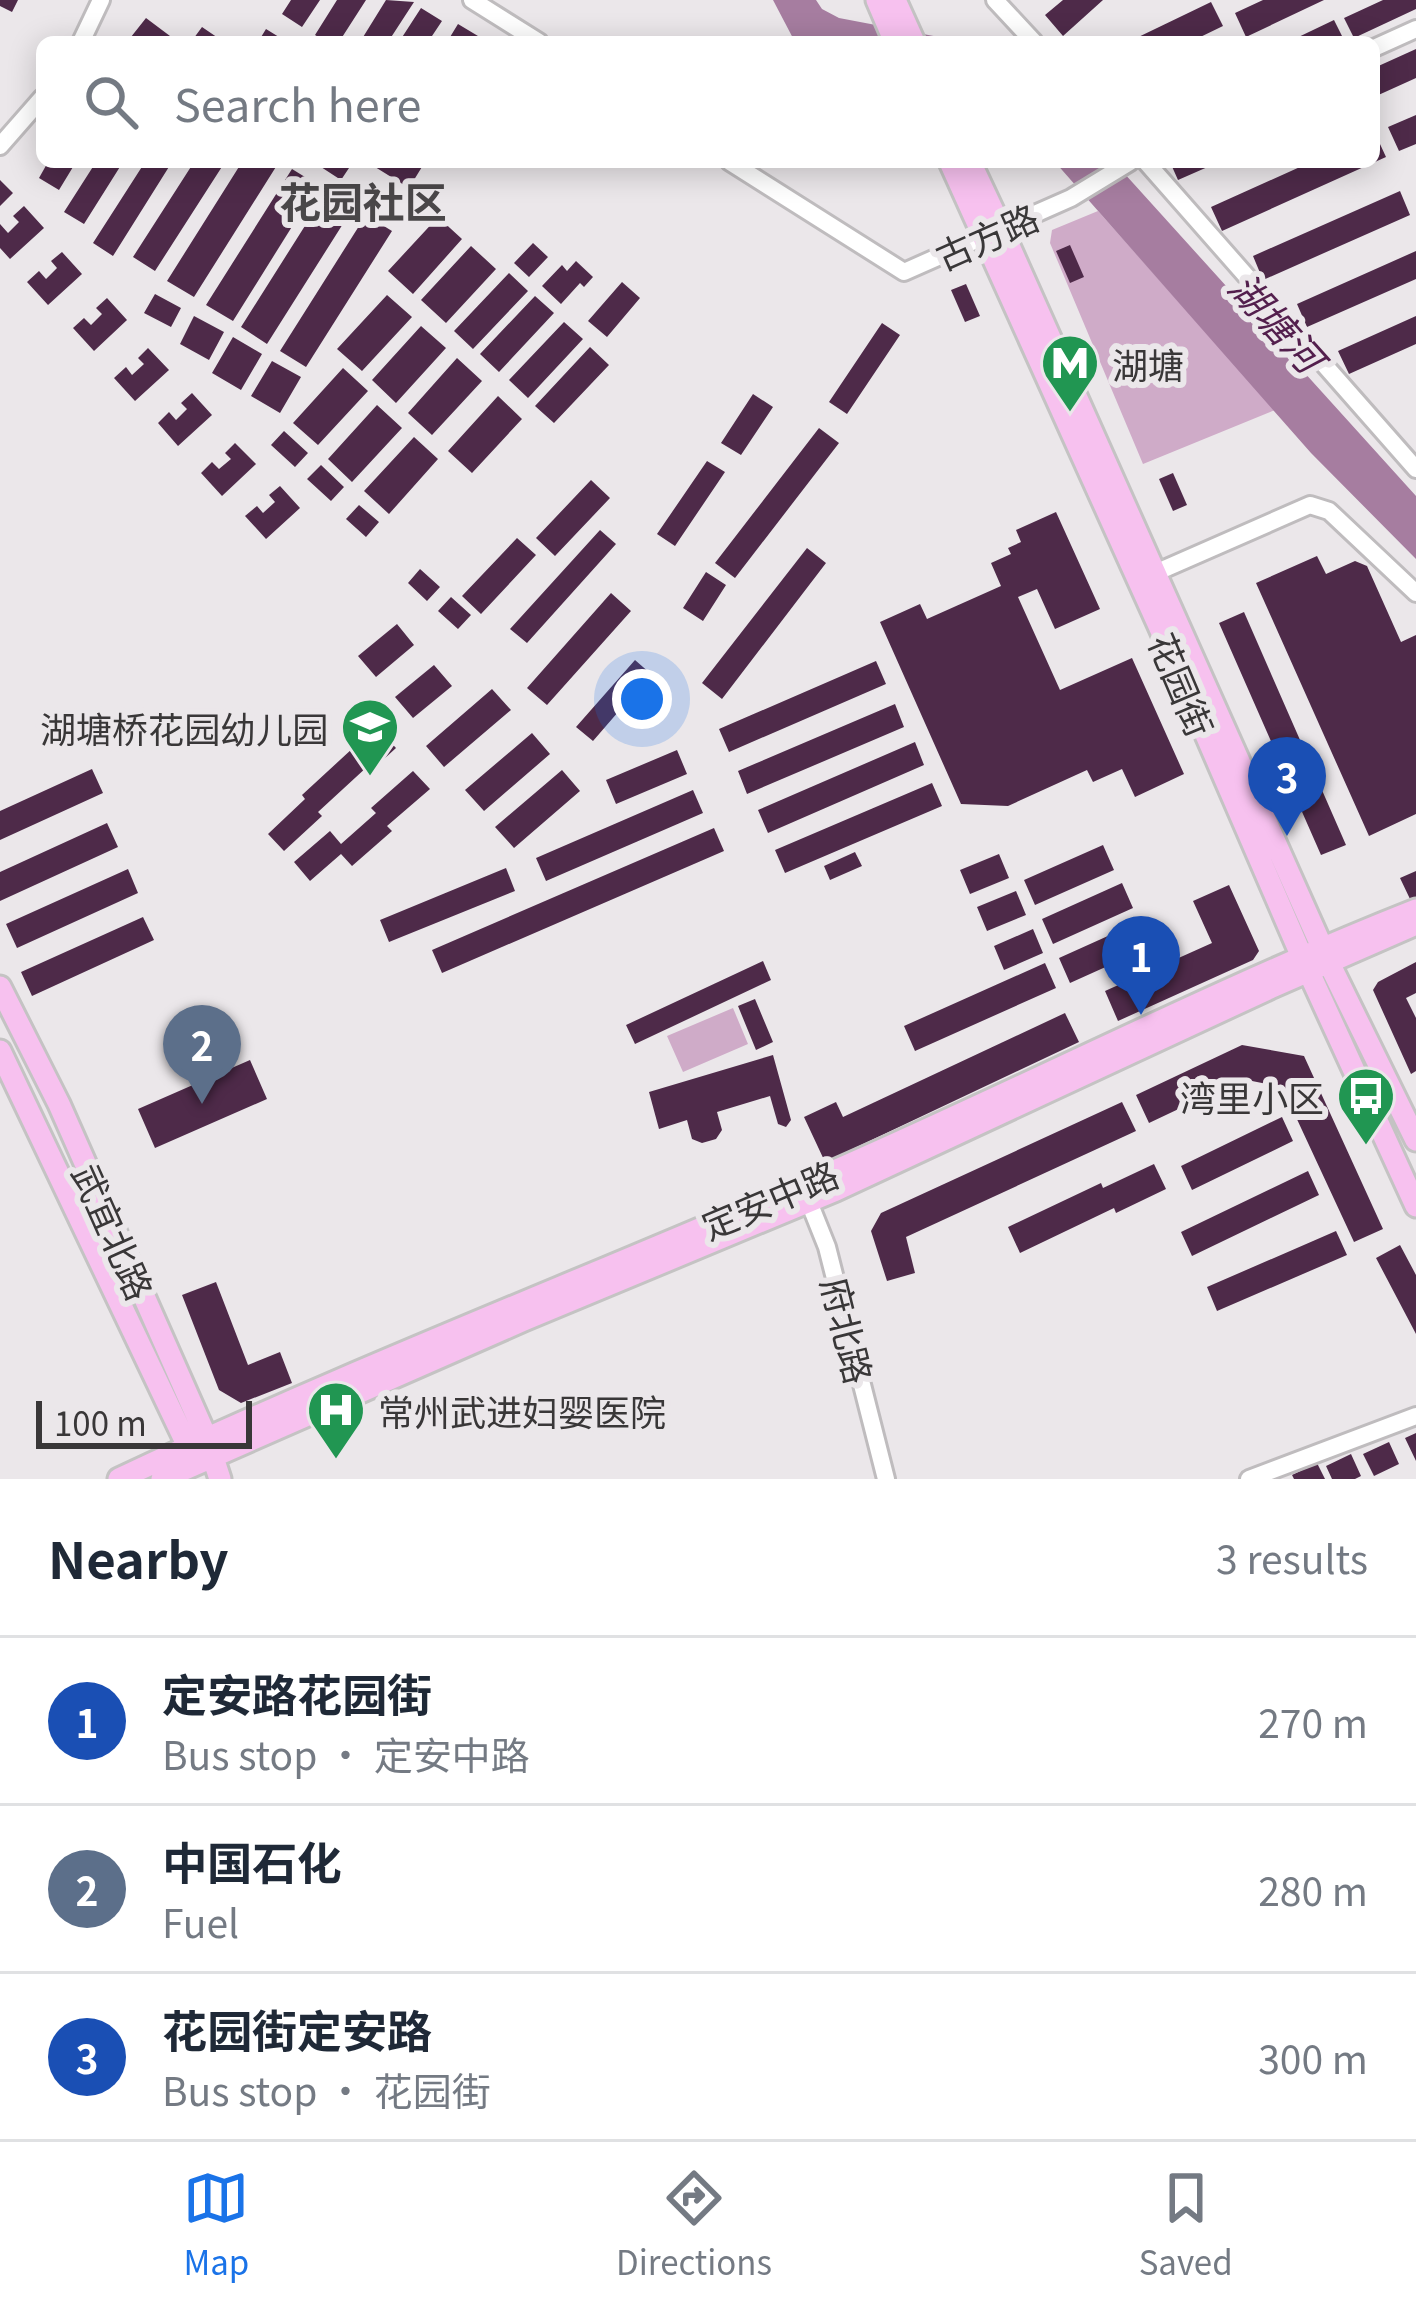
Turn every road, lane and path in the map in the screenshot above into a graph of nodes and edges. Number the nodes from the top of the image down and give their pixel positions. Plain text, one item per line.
1 (101, 0) edge
2 (472, 0) edge
3 (995, 0) edge
4 (887, 3) edge
5 (1416, 28) edge
6 (84, 36) edge
7 (529, 36) edge
8 (894, 36) edge
9 (910, 36) edge
10 (1028, 36) edge
11 (1380, 45) edge
12 (36, 105) edge
13 (0, 146) edge
14 (739, 168) edge
15 (954, 168) edge
16 (972, 168) edge
17 (1120, 168) edge
18 (1150, 168) edge
19 (993, 231) junction
20 (1416, 469) edge
21 (1156, 573) junction
22 (1416, 593) edge
23 (1416, 910) edge
24 (1416, 925) edge
25 (1316, 960) junction
26 (0, 987) edge
27 (0, 1051) edge
28 (1416, 1140) edge
29 (805, 1193) junction
30 (1416, 1206) edge
31 (1416, 1416) edge
32 (204, 1461) edge
33 (119, 1479) edge
34 (162, 1479) edge
35 (886, 1479) edge
36 (1249, 1479) edge

1 - 6 street
2 - 7 street
3 - 10 street
4 - 8 main road
4 - 9 main road
5 - 11 street
12 - 13 street
14 - 19 street, 古方路
15 - 19 main road, 花园街
16 - 19 main road, 花园街
17 - 19 street, 古方路
18 - 20 street
19 - 21 main road, 花园街
19 - 25 main road, 花园街
21 - 22 street
21 - 25 main road, 花园街
23 - 25 main road, 定安中路
24 - 25 main road, 定安中路
25 - 28 main road, 花园街
25 - 29 main road, 定安中路
25 - 30 main road, 花园街
26 - 32 main road, 武宜北路
27 - 32 main road, 武宜北路
29 - 32 main road, 定安中路
29 - 35 street, 府北路
31 - 36 street
32 - 33 main road, 定安中路
32 - 34 main road, 定安中路

